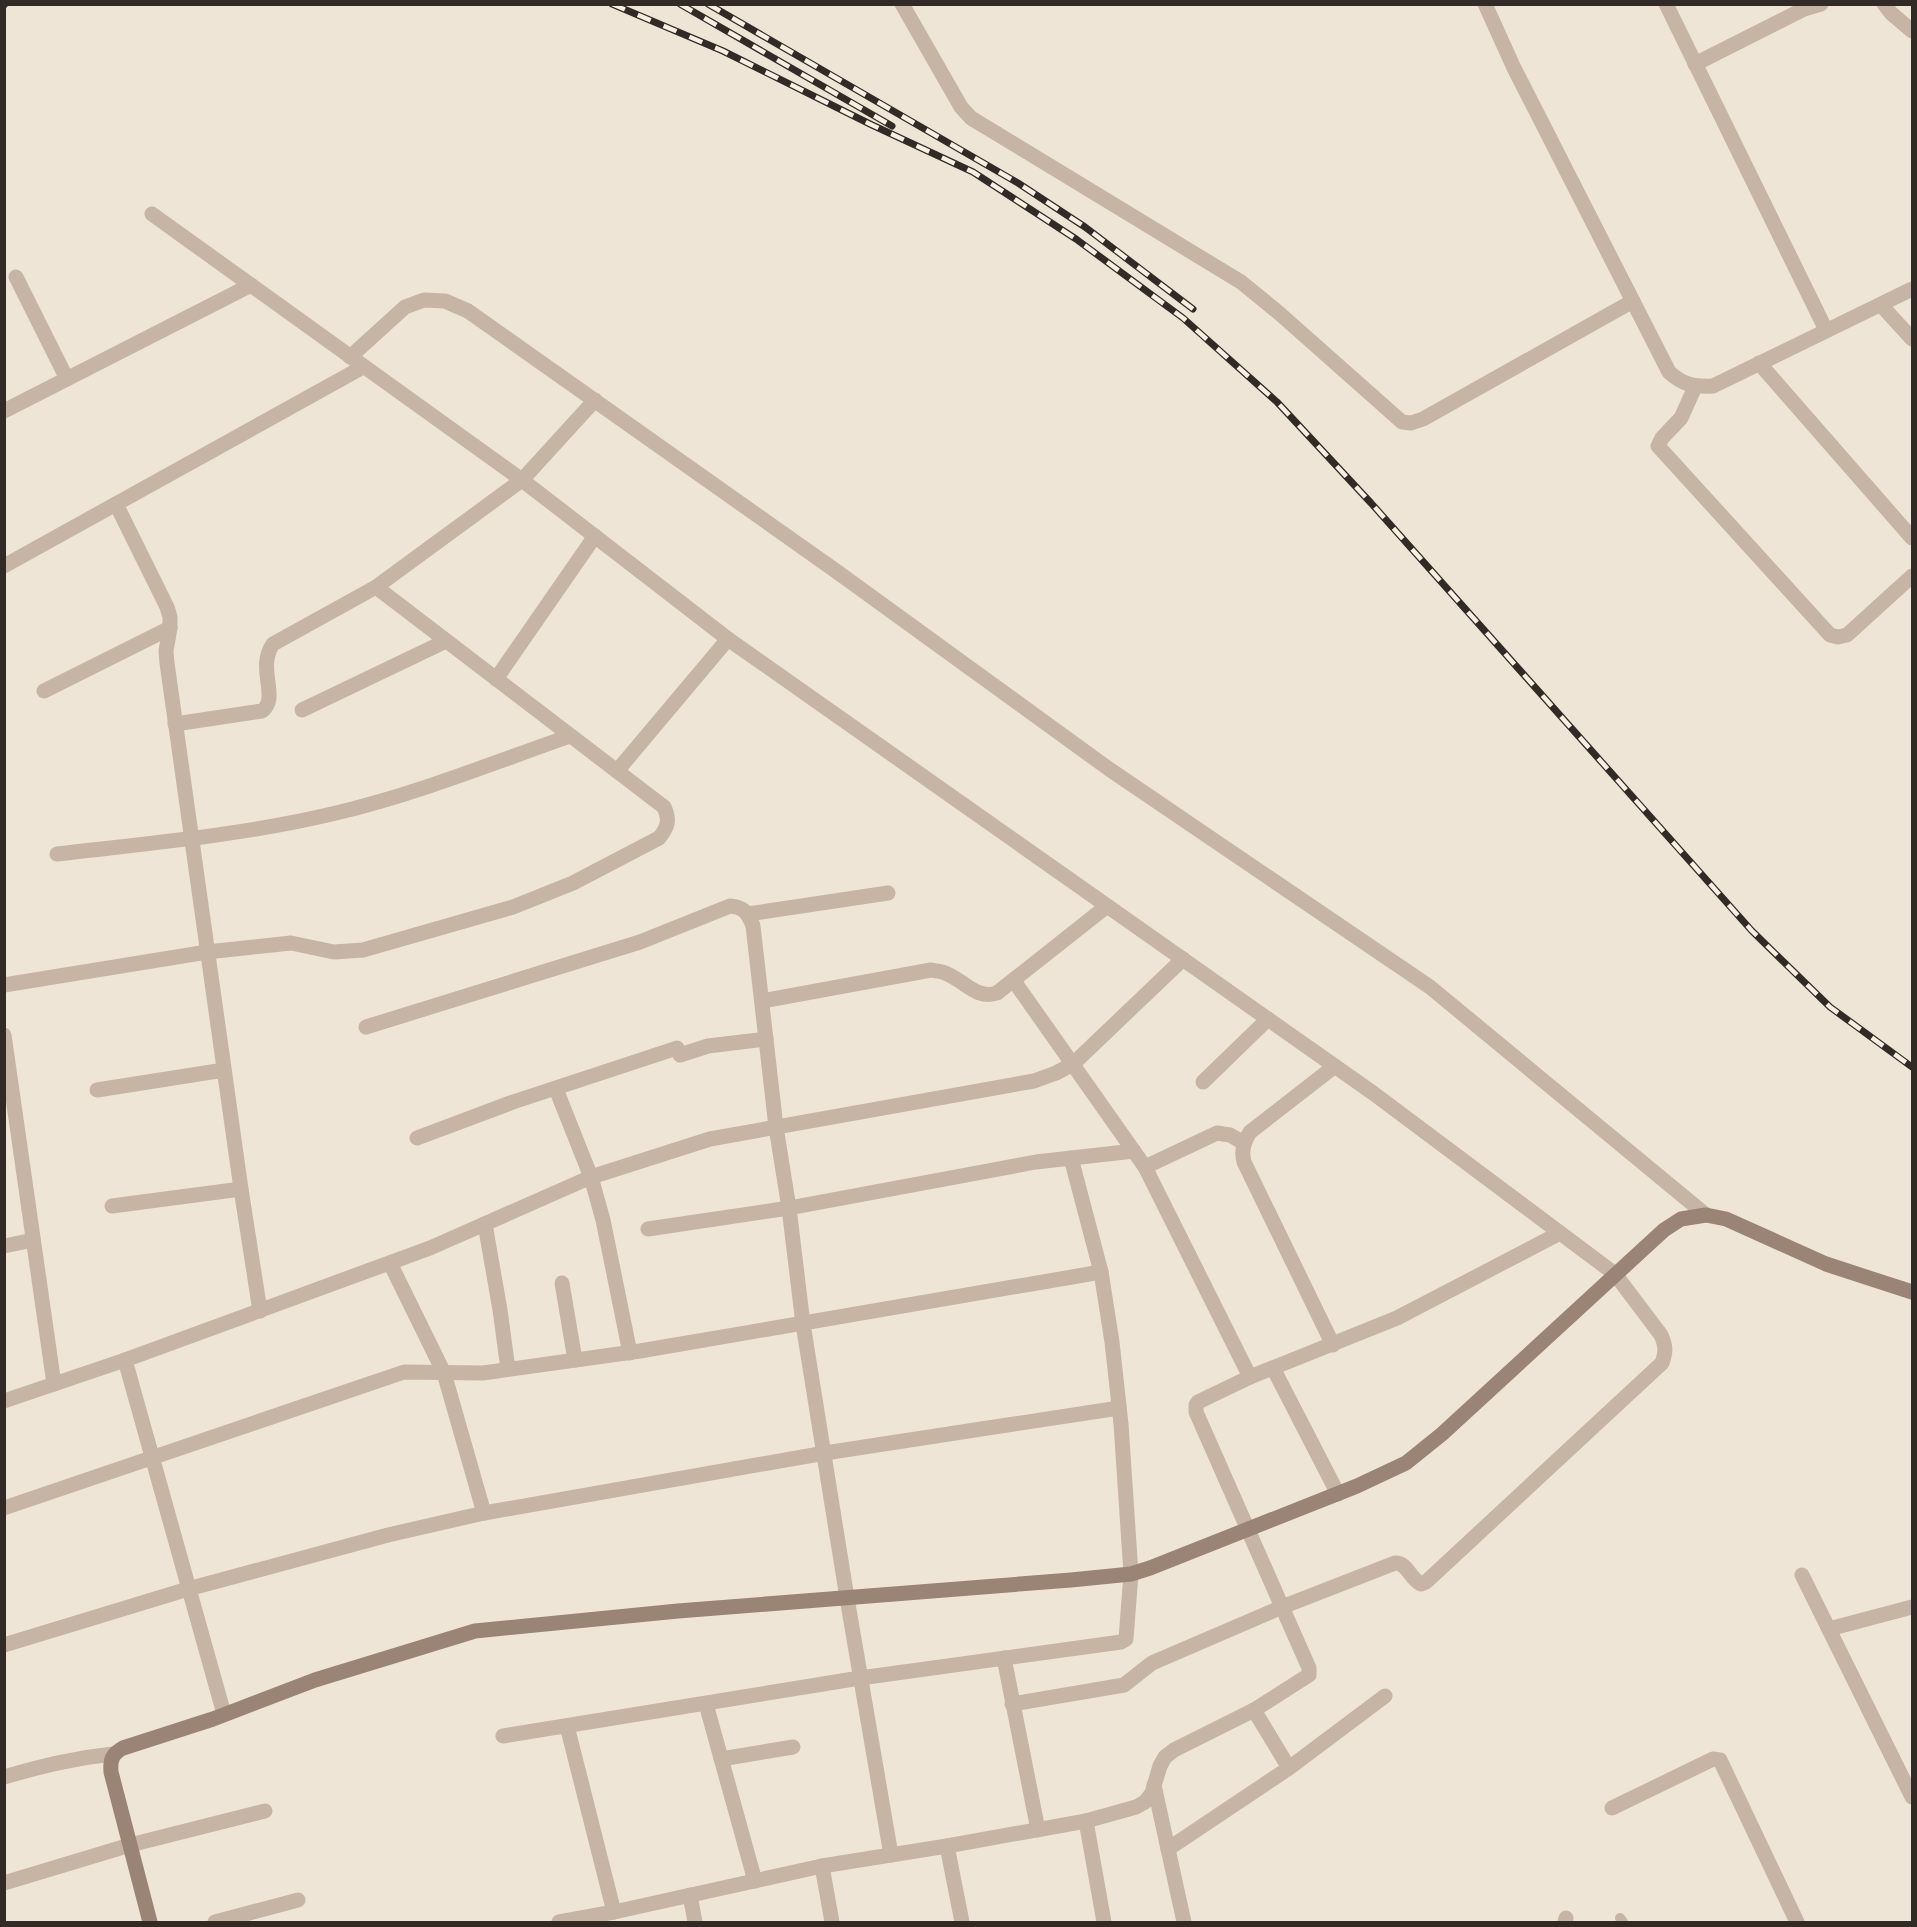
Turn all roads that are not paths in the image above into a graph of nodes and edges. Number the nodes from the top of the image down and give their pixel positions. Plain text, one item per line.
1 (902, 4) edge
2 (1485, 4) edge
3 (1666, 4) edge
4 (1821, 4) edge
5 (1884, 4) edge
6 (1912, 31) edge
7 (1695, 64) junction
8 (152, 214) dead end
9 (16, 277) dead end
10 (251, 285) junction
11 (1912, 289) edge
12 (1633, 301) junction
13 (1881, 305) junction
14 (1826, 330) junction
15 (1912, 339) edge
16 (350, 357) junction
17 (1758, 363) junction
18 (363, 367) junction
19 (67, 379) junction
20 (1695, 387) junction
21 (595, 400) junction
22 (4, 411) edge
23 (522, 480) junction
24 (116, 504) junction
25 (596, 536) junction
26 (1912, 538) edge
27 (4, 566) edge
28 (1912, 576) edge
29 (376, 587) junction
30 (170, 628) junction
31 (728, 639) junction
32 (447, 641) junction
33 (495, 679) junction
34 (44, 691) dead end
35 (302, 710) dead end
36 (175, 724) junction
37 (570, 736) junction
38 (617, 771) junction
39 (190, 838) junction
40 (57, 854) dead end
41 (888, 893) dead end
42 (1107, 906) junction
43 (748, 914) junction
44 (207, 952) junction
45 (1183, 959) junction
46 (1014, 981) junction
47 (4, 985) edge
48 (762, 1001) junction
49 (1268, 1019) junction
50 (366, 1027) dead end
51 (4, 1035) edge
52 (766, 1039) junction
53 (1073, 1064) junction
54 (1335, 1066) junction
55 (224, 1070) junction
56 (1203, 1082) dead end
57 (556, 1089) junction
58 (98, 1090) dead end
59 (10, 1114) edge
60 (776, 1127) junction
61 (417, 1138) dead end
62 (1244, 1143) junction
63 (1134, 1151) junction
64 (1071, 1158) junction
65 (1145, 1167) junction
66 (591, 1177) junction
67 (241, 1189) junction
68 (112, 1206) dead end
69 (789, 1208) junction
70 (1706, 1215) junction
71 (485, 1224) junction
72 (648, 1229) dead end
73 (1560, 1233) junction
74 (33, 1240) junction
75 (4, 1246) edge
76 (390, 1263) junction
77 (1101, 1272) junction
78 (1616, 1274) junction
79 (562, 1283) dead end
80 (1912, 1292) edge
81 (260, 1311) junction
82 (803, 1324) junction
83 (1333, 1346) junction
84 (630, 1353) junction
85 (125, 1360) junction
86 (575, 1360) junction
87 (1273, 1368) junction
88 (508, 1369) junction
89 (444, 1372) junction
90 (1250, 1377) junction
91 (54, 1384) junction
92 (4, 1401) edge
93 (1119, 1408) junction
94 (825, 1453) junction
95 (152, 1458) junction
96 (1338, 1494) junction
97 (4, 1508) edge
98 (484, 1513) junction
99 (1247, 1530) junction
100 (1131, 1574) junction
101 (1802, 1575) dead end
102 (188, 1589) junction
103 (847, 1598) junction
104 (1282, 1607) junction
105 (1912, 1607) edge
106 (1829, 1629) junction
107 (4, 1646) edge
108 (1004, 1658) junction
109 (860, 1678) junction
110 (1385, 1696) dead end
111 (706, 1704) junction
112 (1012, 1704) junction
113 (1254, 1710) junction
114 (224, 1714) junction
115 (567, 1726) junction
116 (503, 1736) dead end
117 (793, 1747) dead end
118 (113, 1754) junction
119 (721, 1759) junction
120 (1289, 1768) junction
121 (4, 1778) edge
122 (1154, 1785) junction
123 (1912, 1797) edge
124 (1612, 1808) dead end
125 (265, 1811) dead end
126 (1086, 1821) junction
127 (1038, 1830) junction
128 (130, 1845) junction
129 (947, 1846) junction
130 (1168, 1849) junction
131 (891, 1855) junction
132 (822, 1866) junction
133 (755, 1881) junction
134 (4, 1883) edge
135 (690, 1895) junction
136 (298, 1900) dead end
137 (615, 1912) junction
138 (150, 1923) edge
139 (215, 1923) edge
140 (559, 1923) edge
141 (695, 1923) edge
142 (832, 1923) edge
143 (962, 1923) edge
144 (1104, 1923) edge
145 (1184, 1923) edge
146 (1797, 1923) edge

1 - 12 street
2 - 12 street
3 - 7 street
4 - 7 street
5 - 6 street
7 - 14 street
8 - 10 street
9 - 19 street
10 - 16 street
10 - 19 street
11 - 13 street
12 - 20 street
13 - 14 street
13 - 15 street
14 - 17 street
16 - 18 street
16 - 21 street
17 - 20 street
17 - 26 street
18 - 23 street
18 - 24 street
19 - 22 street
20 - 28 street
21 - 23 street
21 - 70 street
23 - 25 street
23 - 29 street
24 - 27 street
24 - 30 street
25 - 31 street
25 - 33 street
29 - 32 street
29 - 36 street
30 - 34 street
30 - 36 street
31 - 38 street
31 - 42 street
32 - 33 street
32 - 35 street
33 - 37 street
36 - 39 street
37 - 38 street
37 - 39 street
38 - 44 street
39 - 40 street
39 - 44 street
41 - 43 street
42 - 45 street
42 - 46 street
43 - 48 street
43 - 50 street
44 - 47 street
44 - 55 street
45 - 49 street
45 - 53 street
46 - 48 street
46 - 53 street
48 - 52 street
49 - 54 street
49 - 56 street
51 - 59 street
52 - 57 street
52 - 60 street
53 - 60 street
53 - 63 street
54 - 62 street
54 - 73 street
55 - 58 street
55 - 67 street
57 - 61 street
57 - 66 street
59 - 74 street
60 - 66 street
60 - 69 street
62 - 65 street
62 - 83 street
63 - 64 street
63 - 65 street
64 - 69 street
64 - 77 street
65 - 90 street
66 - 71 street
66 - 84 street
67 - 68 street
67 - 81 street
69 - 72 street
69 - 82 street
70 - 78 street
70 - 80 street
71 - 76 street
71 - 88 street
73 - 78 street
73 - 83 street
74 - 75 street
74 - 91 street
76 - 81 street
76 - 89 street
77 - 82 street
77 - 93 street
78 - 96 street
78 - 104 street
79 - 86 street
81 - 85 street
82 - 84 street
82 - 94 street
83 - 87 street
84 - 86 street
85 - 91 street
85 - 95 street
86 - 88 street
87 - 90 street
87 - 96 street
88 - 89 street
89 - 95 street
89 - 98 street
90 - 99 street
91 - 92 street
93 - 94 street
93 - 100 street
94 - 98 street
94 - 103 street
95 - 97 street
95 - 102 street
96 - 99 street
98 - 102 street
99 - 100 street
99 - 104 street
100 - 103 street
100 - 108 street
101 - 106 street
102 - 107 street
102 - 114 street
103 - 109 street
103 - 114 street
104 - 112 street
104 - 113 street
105 - 106 street
106 - 123 street
108 - 109 street
108 - 112 street
109 - 111 street
109 - 131 street
110 - 120 street
111 - 115 street
111 - 119 street
112 - 127 street
113 - 120 street
113 - 122 street
114 - 118 street
115 - 116 street
115 - 137 street
117 - 119 street
118 - 121 street
118 - 128 street
119 - 133 street
120 - 130 street
122 - 126 street
122 - 130 street
124 - 146 street
125 - 128 street
126 - 127 street
126 - 144 street
127 - 129 street
128 - 134 street
128 - 138 street
129 - 131 street
129 - 143 street
130 - 145 street
131 - 132 street
132 - 133 street
132 - 142 street
133 - 135 street
135 - 137 street
135 - 141 street
136 - 139 street
137 - 140 street

